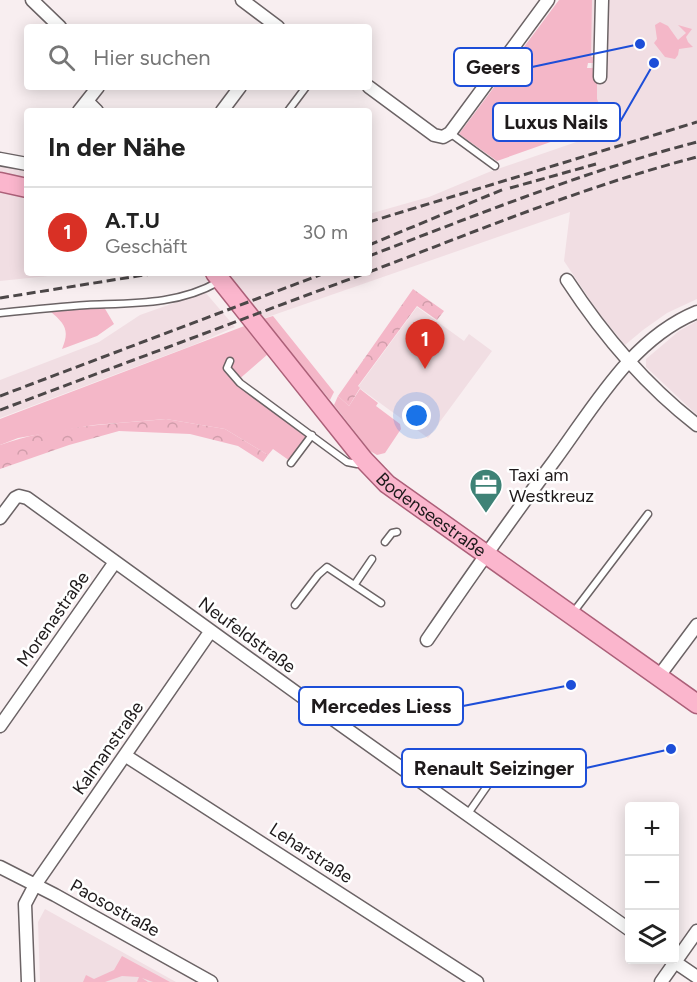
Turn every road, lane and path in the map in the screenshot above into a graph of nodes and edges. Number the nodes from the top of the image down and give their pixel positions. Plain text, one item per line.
1 (32, 0) edge
2 (243, 0) edge
3 (548, 0) edge
4 (602, 0) edge
5 (57, 24) edge
6 (274, 24) edge
7 (600, 77) dead end
8 (372, 89) edge
9 (97, 90) edge
10 (238, 90) edge
11 (304, 90) edge
12 (88, 108) edge
13 (224, 108) edge
14 (290, 108) edge
15 (450, 134) junction
16 (0, 159) edge
17 (24, 163) edge
18 (495, 166) dead end
19 (0, 182) edge
20 (24, 187) edge
21 (218, 277) edge
22 (567, 280) dead end
23 (697, 312) edge
24 (0, 313) edge
25 (230, 361) dead end
26 (627, 362) junction
27 (697, 425) edge
28 (312, 435) junction
29 (364, 460) junction
30 (291, 463) dead end
31 (648, 514) dead end
32 (0, 518) edge
33 (398, 532) dead end
34 (385, 542) dead end
35 (485, 554) junction
36 (372, 560) dead end
37 (115, 562) junction
38 (355, 584) junction
39 (381, 603) dead end
40 (295, 605) dead end
41 (571, 614) junction
42 (697, 625) edge
43 (210, 632) junction
44 (427, 640) dead end
45 (659, 676) junction
46 (697, 704) edge
47 (0, 726) edge
48 (126, 756) junction
49 (499, 768) dead end
50 (467, 815) junction
51 (0, 867) edge
52 (35, 885) junction
53 (625, 926) edge
54 (697, 931) edge
55 (679, 954) edge
56 (672, 964) edge
57 (678, 964) edge
58 (697, 977) edge
59 (28, 982) edge
60 (211, 982) edge
61 (477, 982) edge
62 (661, 982) edge

1 - 5 street
2 - 6 street
3 - 15 street
4 - 7 street
8 - 15 street
9 - 12 street
10 - 13 street
11 - 14 lane
15 - 18 lane
16 - 17 street
19 - 20 main road
21 - 24 lane
21 - 29 main road, Bodenseestraße
22 - 26 street
23 - 26 street
25 - 28 lane
26 - 27 street
26 - 35 street
28 - 29 lane
28 - 30 lane
29 - 35 main road, Bodenseestraße
31 - 41 lane
32 - 37 street, Neufeldstraße
33 - 34 lane, Bodenseestraße
35 - 41 main road, Bodenseestraße
35 - 44 street
36 - 38 lane
37 - 43 street, Neufeldstraße
37 - 47 street, Morenastraße
38 - 39 lane
38 - 40 lane
41 - 45 main road, Bodenseestraße
42 - 45 street
43 - 48 street, Kalmanstraße
43 - 50 street, Neufeldstraße
45 - 46 main road, Bodenseestraße
48 - 52 street, Kalmanstraße
48 - 61 street, Leharstraße
49 - 50 lane
50 - 53 street, Neufeldstraße
51 - 52 street, Paosostraße
52 - 59 street, Kalmanstraße
52 - 60 street, Paosostraße
54 - 55 street
56 - 62 street
57 - 58 street

